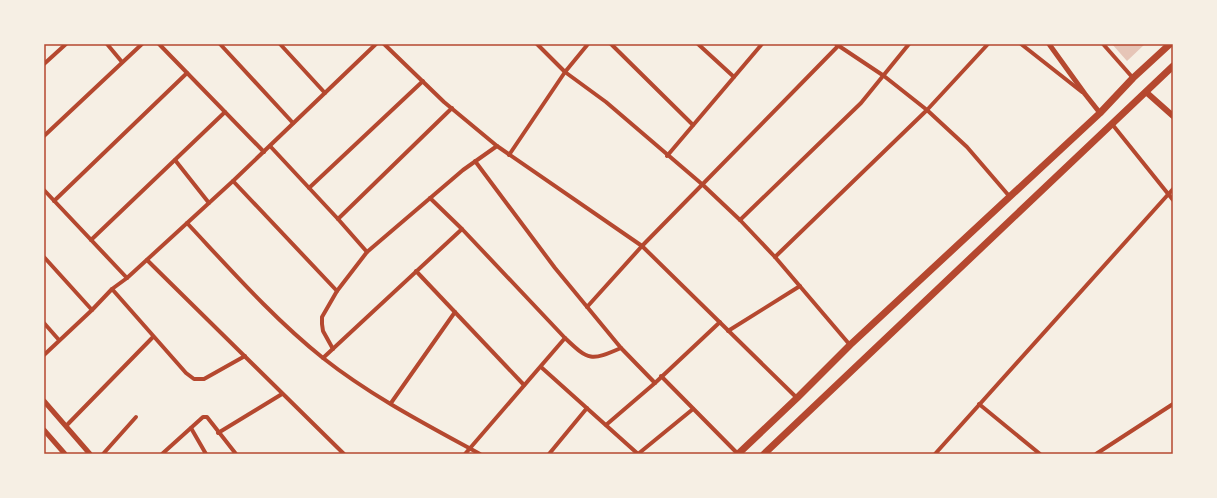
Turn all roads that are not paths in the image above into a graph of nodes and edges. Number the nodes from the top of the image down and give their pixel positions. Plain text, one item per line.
1 (66, 44) edge
2 (107, 44) edge
3 (142, 44) edge
4 (159, 44) edge
5 (220, 44) edge
6 (280, 44) edge
7 (376, 44) edge
8 (384, 44) edge
9 (537, 44) edge
10 (588, 44) edge
11 (611, 44) edge
12 (698, 44) edge
13 (762, 44) edge
14 (909, 44) edge
15 (988, 44) edge
16 (1021, 44) edge
17 (1049, 44) edge
18 (1104, 44) edge
19 (1170, 44) edge
20 (838, 45) edge
21 (122, 62) junction
22 (44, 64) edge
23 (1173, 66) edge
24 (565, 72) junction
25 (187, 73) junction
26 (884, 76) junction
27 (734, 77) junction
28 (1133, 78) junction
29 (422, 81) junction
30 (1146, 92) junction
31 (325, 93) junction
32 (1084, 94) junction
33 (452, 108) junction
34 (928, 110) junction
35 (226, 112) junction
36 (1100, 113) junction
37 (1173, 116) edge
38 (293, 124) junction
39 (1111, 124) junction
40 (694, 125) junction
41 (44, 136) edge
42 (270, 146) junction
43 (497, 146) junction
44 (264, 152) junction
45 (509, 155) junction
46 (667, 156) junction
47 (175, 160) junction
48 (475, 161) junction
49 (233, 181) junction
50 (703, 185) junction
51 (309, 188) junction
52 (1173, 189) edge
53 (44, 190) edge
54 (1168, 193) junction
55 (1010, 197) junction
56 (430, 198) junction
57 (1173, 200) edge
58 (54, 201) junction
59 (210, 203) junction
60 (338, 219) junction
61 (740, 220) junction
62 (187, 223) junction
63 (462, 229) junction
64 (91, 240) junction
65 (642, 246) junction
66 (367, 252) junction
67 (44, 257) edge
68 (775, 257) junction
69 (147, 260) junction
70 (416, 271) junction
71 (128, 278) junction
72 (800, 286) junction
73 (112, 289) junction
74 (337, 291) junction
75 (587, 307) junction
76 (92, 310) junction
77 (455, 312) junction
78 (720, 322) junction
79 (44, 323) edge
80 (728, 330) junction
81 (153, 337) junction
82 (565, 338) junction
83 (59, 340) junction
84 (850, 345) junction
85 (333, 348) junction
86 (621, 348) junction
87 (44, 355) edge
88 (245, 356) junction
89 (323, 358) junction
90 (540, 367) junction
91 (661, 376) junction
92 (655, 383) junction
93 (524, 385) junction
94 (282, 394) junction
95 (797, 398) junction
96 (44, 401) edge
97 (391, 404) junction
98 (979, 404) junction
99 (1173, 404) edge
100 (587, 408) junction
101 (693, 409) junction
102 (136, 417) dead end
103 (606, 425) junction
104 (66, 426) junction
105 (191, 428) junction
106 (44, 430) edge
107 (218, 432) junction
108 (470, 448) junction
109 (65, 454) edge
110 (90, 454) edge
111 (103, 454) edge
112 (162, 454) edge
113 (206, 454) edge
114 (236, 454) edge
115 (343, 454) edge
116 (465, 454) edge
117 (480, 454) edge
118 (549, 454) edge
119 (638, 454) edge
120 (738, 454) edge
121 (764, 454) edge
122 (935, 454) edge
123 (1040, 454) edge
124 (1096, 454) edge

1 - 22 street
2 - 21 street
3 - 21 street
4 - 25 street
5 - 38 street
6 - 31 street
7 - 31 street
8 - 29 street
9 - 24 street
10 - 24 street
11 - 40 street
12 - 27 street
13 - 27 street
14 - 26 street
15 - 34 street
16 - 32 street
17 - 32 street
18 - 28 street
19 - 28 main road
20 - 26 street
20 - 50 street
21 - 41 street
23 - 30 main road
24 - 45 street
24 - 46 street
25 - 35 street
25 - 58 street
26 - 34 street
26 - 61 street
27 - 40 street
28 - 36 main road
29 - 33 street
29 - 51 street
30 - 37 main road
30 - 39 main road
31 - 38 street
32 - 36 street
33 - 43 street
33 - 60 street
34 - 55 street
34 - 68 street
35 - 44 street
35 - 47 street
36 - 55 main road
38 - 42 street
39 - 54 street
39 - 121 main road
40 - 46 street
42 - 44 street
42 - 51 street
43 - 45 street
43 - 48 street
44 - 49 street
45 - 65 street
46 - 50 street
47 - 59 street
47 - 64 street
48 - 56 street
48 - 75 street
49 - 59 street
49 - 74 street
50 - 61 street
50 - 65 street
51 - 60 street
52 - 54 street
53 - 58 street
54 - 57 street
54 - 98 street
55 - 84 main road
56 - 63 street
56 - 66 street
58 - 64 street
59 - 62 street
60 - 66 street
61 - 68 street
62 - 69 street
62 - 89 street
63 - 70 street
63 - 82 street
64 - 71 street
65 - 75 street
65 - 78 street
66 - 74 street
67 - 76 street
68 - 72 street
69 - 71 street
69 - 88 street
70 - 77 street
70 - 85 street
71 - 73 street
72 - 80 street
72 - 84 street
73 - 76 street
73 - 81 street
74 - 85 street
75 - 86 street
76 - 83 street
77 - 93 street
77 - 97 street
78 - 80 street
78 - 91 street
79 - 83 street
80 - 95 street
81 - 88 street
81 - 104 street
82 - 86 street
82 - 90 street
83 - 87 street
84 - 95 main road
85 - 89 street
86 - 92 street
88 - 94 street
89 - 97 street
90 - 93 street
90 - 100 street
91 - 92 street
91 - 101 street
92 - 103 street
93 - 108 street
94 - 107 street
94 - 115 street
95 - 120 main road
96 - 104 street
97 - 108 street
98 - 122 street
98 - 123 street
99 - 124 street
100 - 103 street
100 - 118 street
101 - 119 street
101 - 120 street
102 - 111 street
103 - 119 street
104 - 110 street
105 - 107 street
105 - 112 street
105 - 113 street
106 - 109 street
107 - 114 street
108 - 116 street
108 - 117 street

